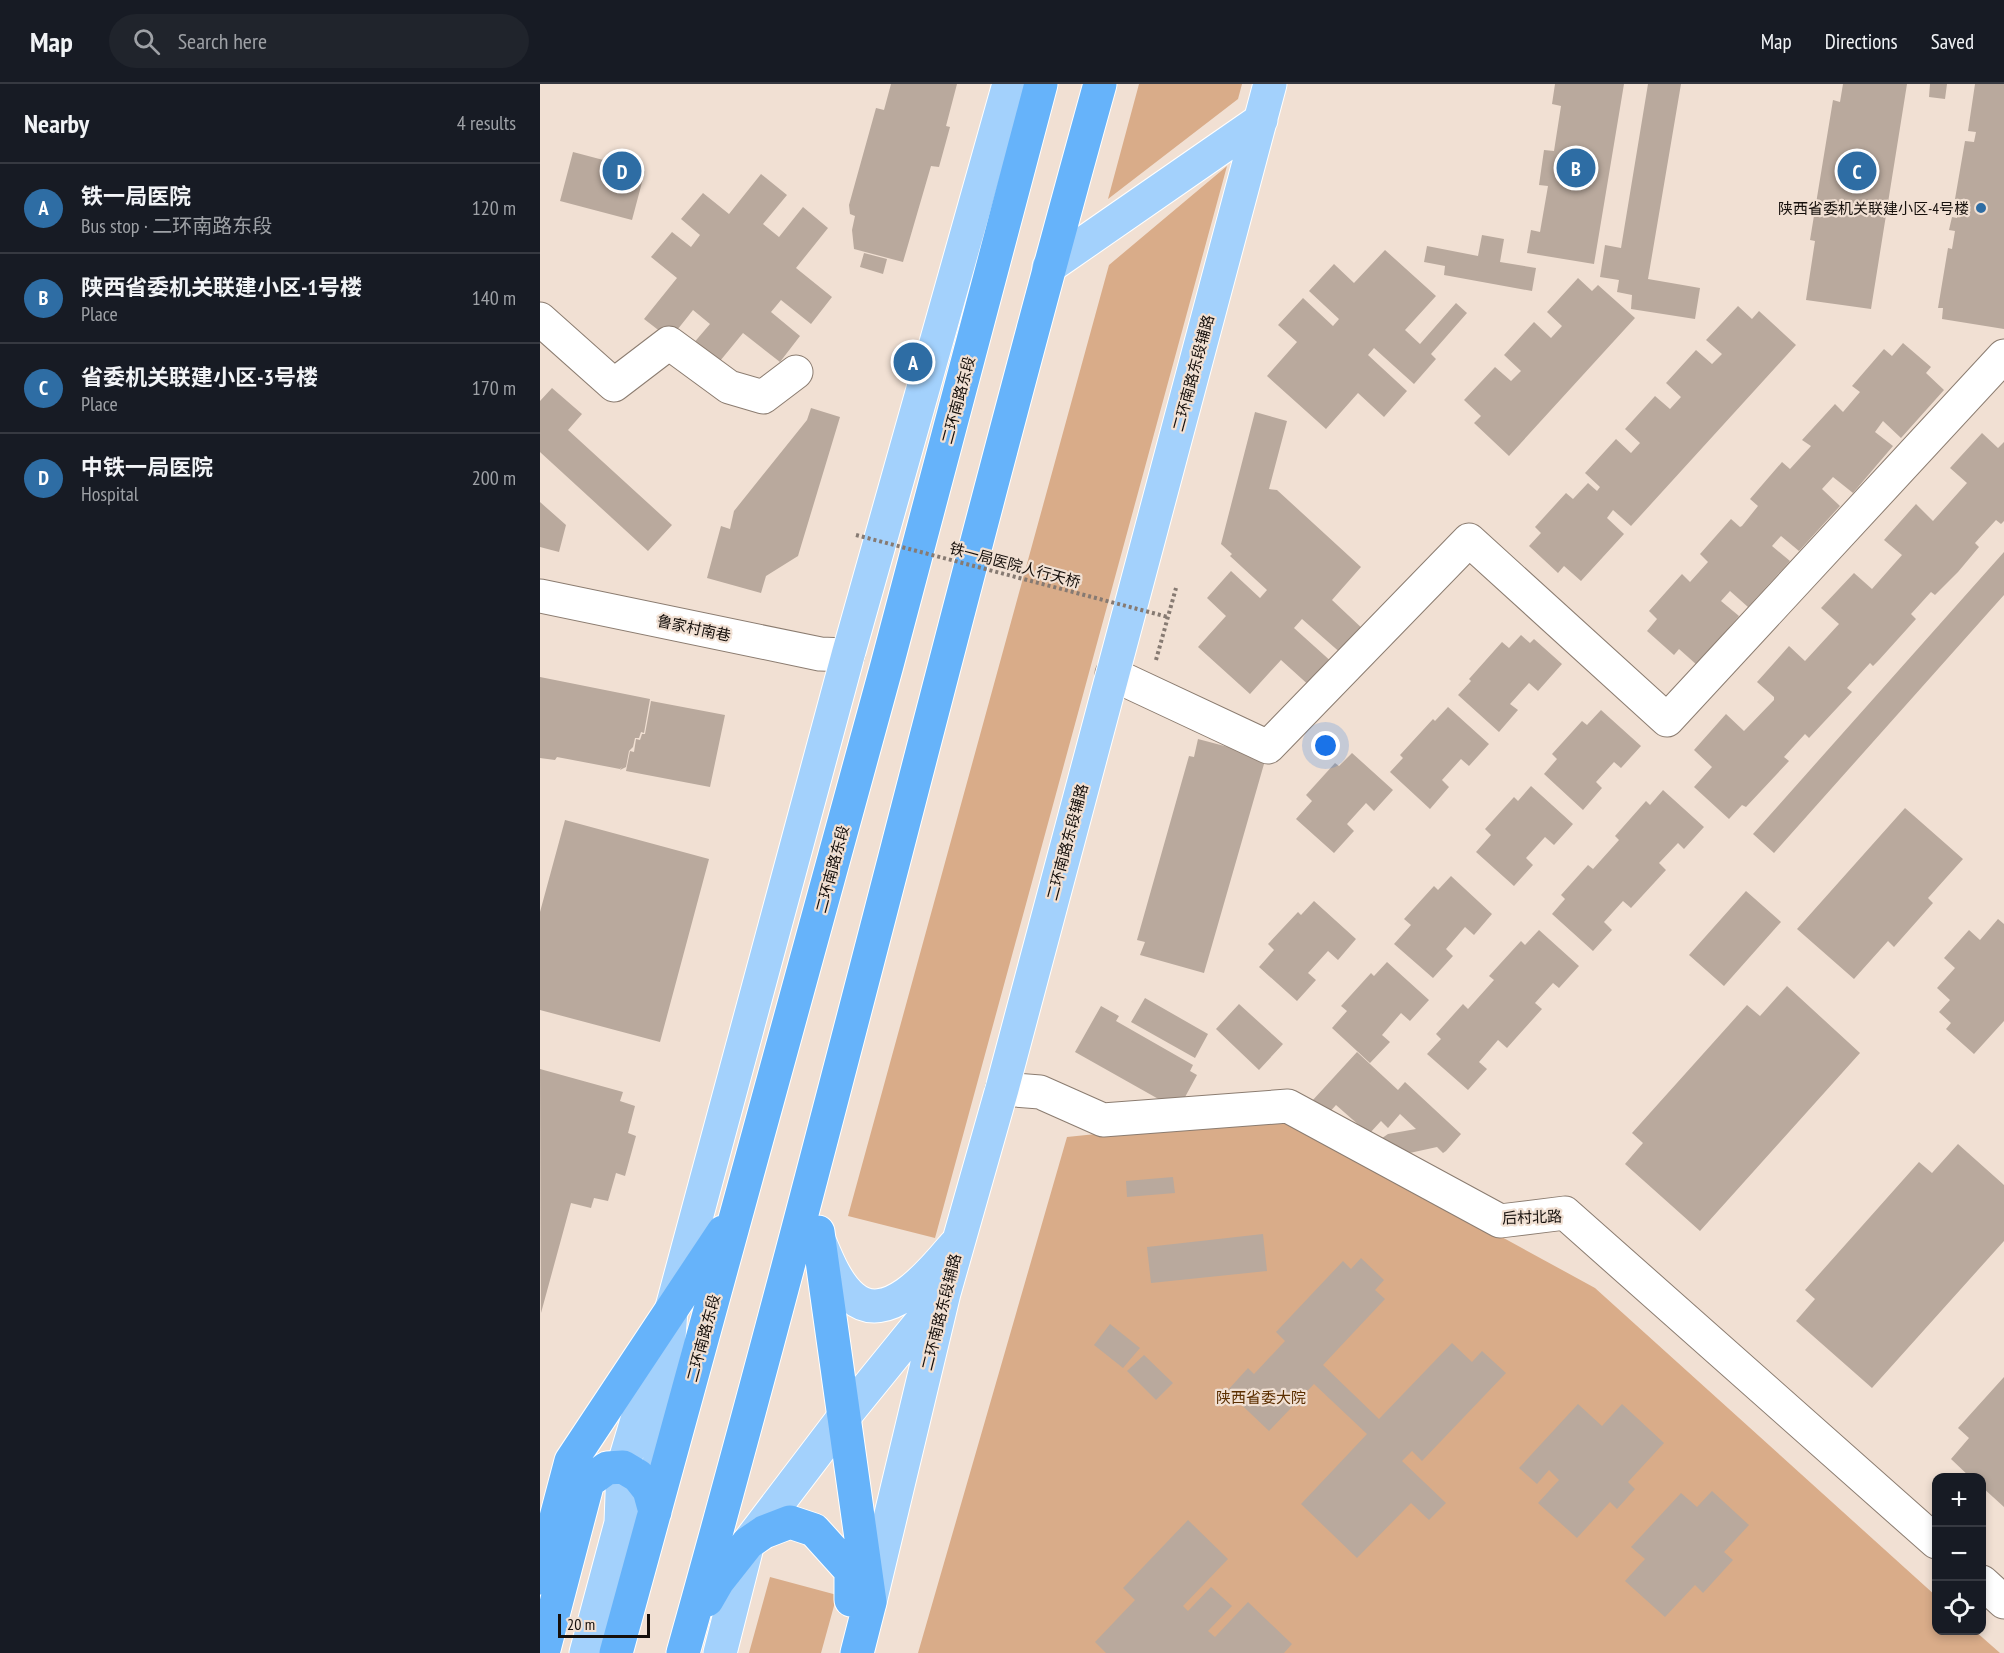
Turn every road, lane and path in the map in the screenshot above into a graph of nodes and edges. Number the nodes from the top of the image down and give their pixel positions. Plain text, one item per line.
1 (1009, 84) edge
2 (1041, 84) edge
3 (1100, 84) edge
4 (1270, 84) edge
5 (1261, 120) junction
6 (1049, 267) junction
7 (540, 319) edge
8 (2004, 356) edge
9 (796, 372) dead end
10 (856, 535) dead end
11 (1176, 588) dead end
12 (540, 596) edge
13 (1168, 617) junction
14 (848, 655) junction
15 (1155, 661) dead end
16 (1112, 674) junction
17 (838, 1076) junction
18 (1002, 1089) junction
19 (739, 1208) junction
20 (818, 1236) junction
21 (959, 1240) junction
22 (944, 1293) junction
23 (671, 1311) junction
24 (843, 1418) junction
25 (623, 1467) junction
26 (655, 1512) junction
27 (1932, 1538) edge
28 (748, 1543) junction
29 (540, 1578) edge
30 (718, 1581) junction
31 (1986, 1586) edge
32 (870, 1602) junction
33 (2004, 1602) edge
34 (687, 1640) edge
35 (543, 1653) edge
36 (586, 1653) edge
37 (616, 1653) edge
38 (720, 1653) edge
39 (837, 1653) edge
40 (857, 1653) edge

1 - 14 main road
2 - 19 highway, 二环南路东段
3 - 6 highway
4 - 5 main road, 二环南路东段辅路
5 - 6 main road
5 - 16 main road, 二环南路东段辅路
6 - 17 highway
7 - 9 street
8 - 16 street
10 - 13 path, 铁一局医院人行天桥, bridge
11 - 13 path
12 - 14 street, 鲁家村南巷
13 - 15 path
14 - 23 main road
16 - 18 main road, 二环南路东段辅路
17 - 20 highway
17 - 34 highway
18 - 21 main road, 二环南路东段辅路
18 - 27 street, 后村北路
19 - 23 highway
19 - 26 highway, 二环南路东段
20 - 21 main road
20 - 24 highway
20 - 30 highway
21 - 22 main road, 二环南路东段辅路
22 - 24 main road
22 - 32 main road, 二环南路东段辅路
23 - 25 main road
23 - 26 main road
23 - 29 highway
24 - 28 main road
24 - 32 highway
25 - 26 highway
25 - 35 highway
25 - 36 main road
26 - 37 highway, 二环南路东段
28 - 30 highway
28 - 38 main road
28 - 39 highway
30 - 34 highway
31 - 33 street
32 - 40 highway

